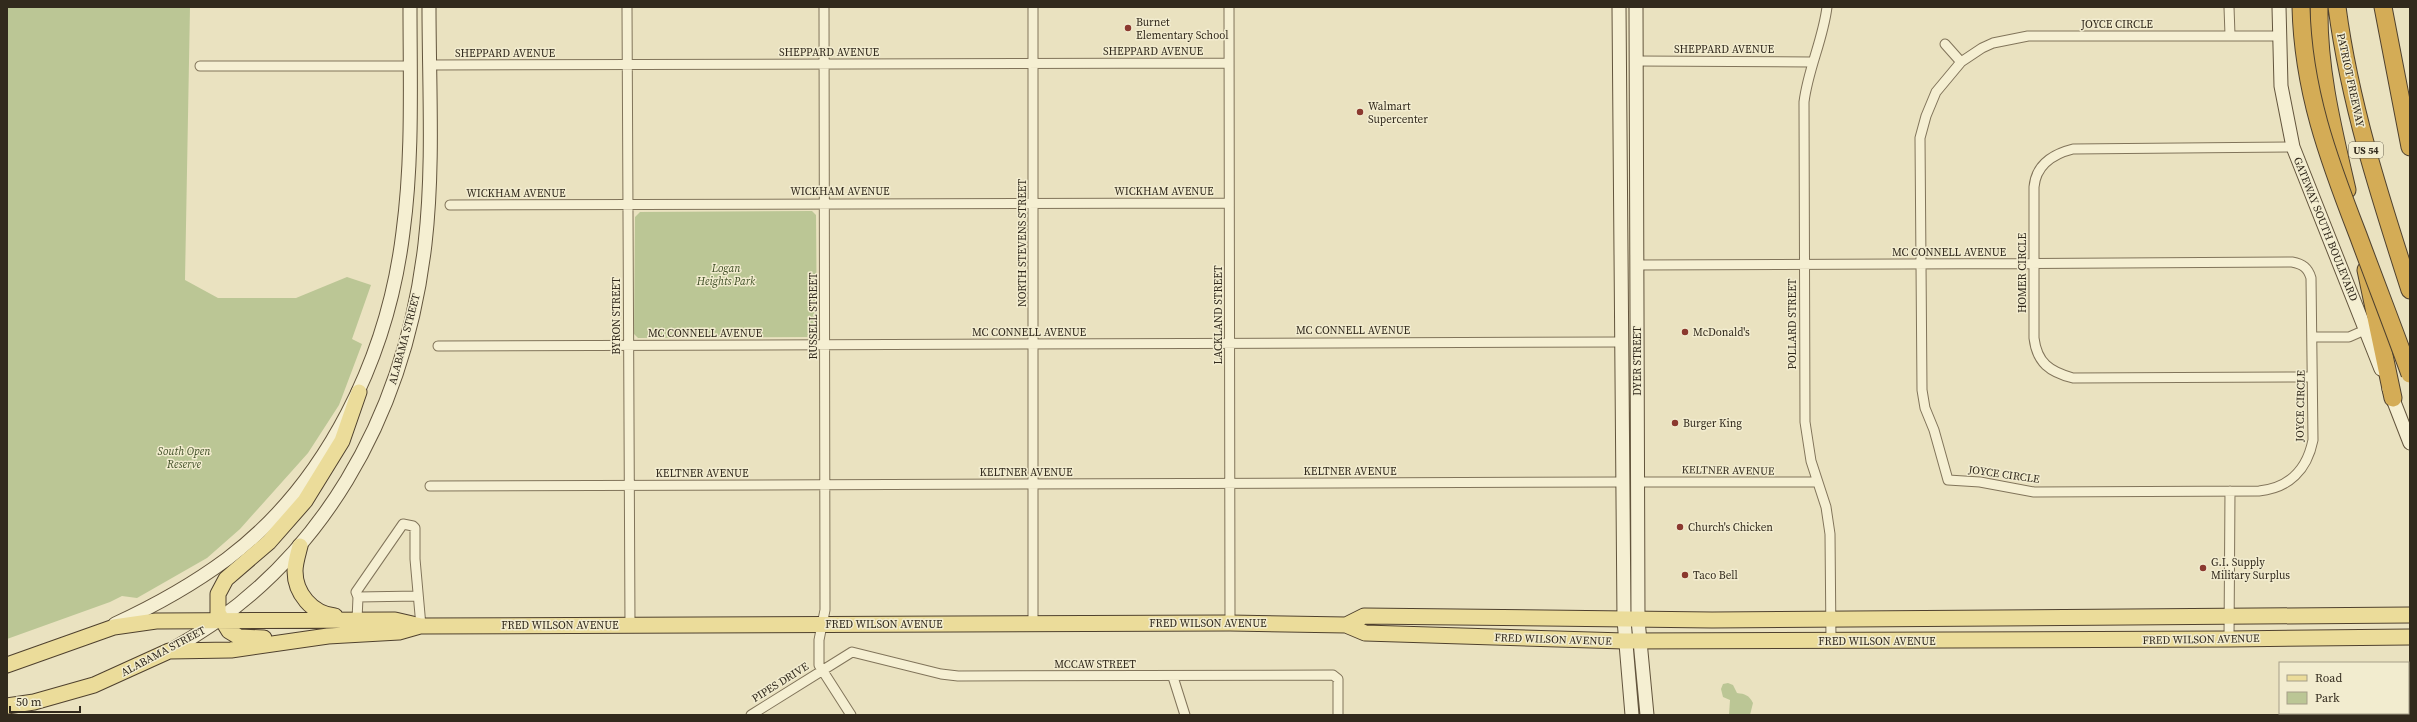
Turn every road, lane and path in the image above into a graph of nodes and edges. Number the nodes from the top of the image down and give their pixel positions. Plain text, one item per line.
1 (410, 7) edge
2 (429, 7) edge
3 (627, 7) edge
4 (824, 7) edge
5 (1032, 7) edge
6 (1229, 7) edge
7 (1619, 7) edge
8 (1636, 7) edge
9 (1827, 7) edge
10 (2229, 7) edge
11 (2279, 7) edge
12 (2301, 7) edge
13 (2319, 7) edge
14 (2337, 7) edge
15 (2382, 7) edge
16 (2230, 35) junction
17 (2279, 36) junction
18 (1946, 44) dead end
19 (1619, 61) junction
20 (1637, 61) junction
21 (1811, 62) junction
22 (1961, 62) junction
23 (824, 63) junction
24 (1033, 63) junction
25 (1229, 63) junction
26 (428, 65) junction
27 (627, 65) junction
28 (200, 66) dead end
29 (410, 66) junction
30 (2396, 76) junction
31 (2410, 92) edge
32 (1637, 118) junction
33 (2293, 147) junction
34 (2410, 148) edge
35 (824, 203) junction
36 (1033, 203) junction
37 (1230, 203) junction
38 (450, 205) dead end
39 (628, 205) junction
40 (1620, 220) junction
41 (1921, 264) junction
42 (2034, 264) junction
43 (1637, 265) junction
44 (1804, 265) junction
45 (2307, 268) joint
46 (2410, 290) edge
47 (2365, 330) junction
48 (2313, 337) junction
49 (1620, 342) junction
50 (1230, 343) junction
51 (1034, 344) junction
52 (628, 345) junction
53 (825, 345) junction
54 (438, 346) dead end
55 (2410, 374) edge
56 (2312, 377) junction
57 (1637, 384) junction
58 (359, 392) junction
59 (2393, 398) junction
60 (2410, 443) edge
61 (1622, 444) junction
62 (1622, 482) junction
63 (1638, 482) junction
64 (1817, 482) junction
65 (1230, 483) junction
66 (1035, 484) junction
67 (629, 485) junction
68 (825, 485) junction
69 (430, 486) dead end
70 (2230, 491) junction
71 (300, 546) junction
72 (418, 596) junction
73 (358, 597) junction
74 (2344, 615) junction
75 (2410, 615) edge
76 (2229, 616) junction
77 (1831, 618) junction
78 (220, 619) junction
79 (357, 620) junction
80 (1631, 620) junction
81 (1230, 623) junction
82 (822, 624) junction
83 (1034, 624) junction
84 (630, 625) junction
85 (1346, 625) junction
86 (421, 626) junction
87 (99, 632) junction
88 (328, 636) junction
89 (2341, 637) junction
90 (2410, 637) edge
91 (2229, 639) junction
92 (1632, 641) junction
93 (1831, 641) junction
94 (169, 651) junction
95 (7, 665) edge
96 (823, 670) junction
97 (1173, 677) junction
98 (7, 706) edge
99 (751, 715) edge
100 (851, 715) edge
101 (1185, 715) edge
102 (1338, 715) edge
103 (1632, 715) edge
104 (1647, 715) edge

1 - 29 main road
2 - 26 main road, ALABAMA STREET
3 - 27 street, BYRON STREET
4 - 23 street, RUSSELL STREET
5 - 24 street, NORTH STEVENS STREET
6 - 25 street, LACKLAND STREET
7 - 19 main road, DYER STREET
8 - 20 main road, DYER STREET
9 - 21 street, POLLARD STREET
10 - 16 street
11 - 17 main road, GATEWAY SOUTH BOULEVARD
12 - 55 highway, bridge
13 - 59 highway
14 - 46 highway, PATRIOT FREEWAY / US 54
15 - 30 highway
16 - 17 street, JOYCE CIRCLE
16 - 22 street, JOYCE CIRCLE
17 - 33 main road, GATEWAY SOUTH BOULEVARD
18 - 22 street
19 - 32 main road
19 - 40 main road, DYER STREET
20 - 21 street, SHEPPARD AVENUE
20 - 32 main road, DYER STREET
21 - 44 street, POLLARD STREET
22 - 41 street, JOYCE CIRCLE
23 - 24 street, SHEPPARD AVENUE
23 - 27 street, SHEPPARD AVENUE
23 - 35 street, RUSSELL STREET
24 - 25 street, SHEPPARD AVENUE
24 - 36 street, NORTH STEVENS STREET
25 - 37 street, LACKLAND STREET
26 - 27 street, SHEPPARD AVENUE
26 - 71 main road, ALABAMA STREET
27 - 39 street, BYRON STREET
28 - 29 street
29 - 58 main road
30 - 31 highway
30 - 34 highway
32 - 43 main road, DYER STREET
33 - 42 street, HOMER CIRCLE
33 - 47 main road, GATEWAY SOUTH BOULEVARD
35 - 36 street, WICKHAM AVENUE
35 - 39 street, WICKHAM AVENUE
35 - 53 street, RUSSELL STREET
36 - 37 street, WICKHAM AVENUE
36 - 51 street, NORTH STEVENS STREET
37 - 50 street, LACKLAND STREET
38 - 39 street, WICKHAM AVENUE
39 - 52 street, BYRON STREET
40 - 43 main road
40 - 49 main road, DYER STREET
41 - 42 street, MC CONNELL AVENUE
41 - 44 street, MC CONNELL AVENUE
41 - 70 street, JOYCE CIRCLE
42 - 45 street, MC CONNELL AVENUE
42 - 56 street, HOMER CIRCLE
43 - 44 street, MC CONNELL AVENUE
43 - 57 main road, DYER STREET
44 - 64 street, POLLARD STREET
45 - 48 street, JOYCE CIRCLE
47 - 48 street
47 - 59 main road, GATEWAY SOUTH BOULEVARD
48 - 56 street, JOYCE CIRCLE
49 - 50 street, MC CONNELL AVENUE
49 - 57 main road
49 - 61 main road, DYER STREET
50 - 51 street, MC CONNELL AVENUE
50 - 65 street, LACKLAND STREET
51 - 53 street, MC CONNELL AVENUE
51 - 66 street, NORTH STEVENS STREET
52 - 53 street, MC CONNELL AVENUE
52 - 54 street, MC CONNELL AVENUE
52 - 67 street, BYRON STREET
53 - 68 street, RUSSELL STREET
56 - 70 street, JOYCE CIRCLE
57 - 63 main road, DYER STREET
58 - 78 main road
58 - 87 main road
59 - 60 main road, GATEWAY SOUTH BOULEVARD
61 - 62 main road, DYER STREET
61 - 63 main road
62 - 65 street, KELTNER AVENUE
62 - 80 main road, DYER STREET
63 - 64 street, KELTNER AVENUE
63 - 80 main road, DYER STREET
64 - 77 street, POLLARD STREET
65 - 66 street, KELTNER AVENUE
65 - 81 street, LACKLAND STREET
66 - 68 street, KELTNER AVENUE
66 - 83 street, NORTH STEVENS STREET
67 - 68 street, KELTNER AVENUE
67 - 69 street, KELTNER AVENUE
67 - 84 street, BYRON STREET
68 - 82 street, RUSSELL STREET
70 - 76 street
71 - 78 main road, ALABAMA STREET
71 - 79 main road
72 - 73 street
72 - 73 street
72 - 86 street
73 - 79 street
74 - 75 main road, FRED WILSON AVENUE
74 - 76 main road, FRED WILSON AVENUE
74 - 89 main road
76 - 77 main road, FRED WILSON AVENUE
76 - 91 street
77 - 80 main road, FRED WILSON AVENUE
77 - 93 street, POLLARD STREET
78 - 79 main road, FRED WILSON AVENUE
78 - 87 main road, FRED WILSON AVENUE
78 - 88 main road
78 - 94 main road, ALABAMA STREET
79 - 86 main road, FRED WILSON AVENUE
80 - 85 main road, FRED WILSON AVENUE
80 - 92 main road, DYER STREET
81 - 83 main road, FRED WILSON AVENUE
81 - 85 main road, FRED WILSON AVENUE
82 - 83 main road, FRED WILSON AVENUE
82 - 84 main road, FRED WILSON AVENUE
82 - 96 street, RUSSELL STREET
84 - 86 main road, FRED WILSON AVENUE
85 - 92 main road, FRED WILSON AVENUE
86 - 88 main road, FRED WILSON AVENUE
87 - 95 main road
88 - 94 main road, FRED WILSON AVENUE
89 - 90 main road, FRED WILSON AVENUE
89 - 91 main road, FRED WILSON AVENUE
91 - 93 main road, FRED WILSON AVENUE
92 - 93 main road, FRED WILSON AVENUE
92 - 103 main road, DYER STREET
92 - 104 main road, DYER STREET
94 - 98 main road, ALABAMA STREET
96 - 97 street, MCCAW STREET
96 - 99 street, PIPES DRIVE
96 - 100 street
97 - 101 street
97 - 102 street, MCCAW STREET

